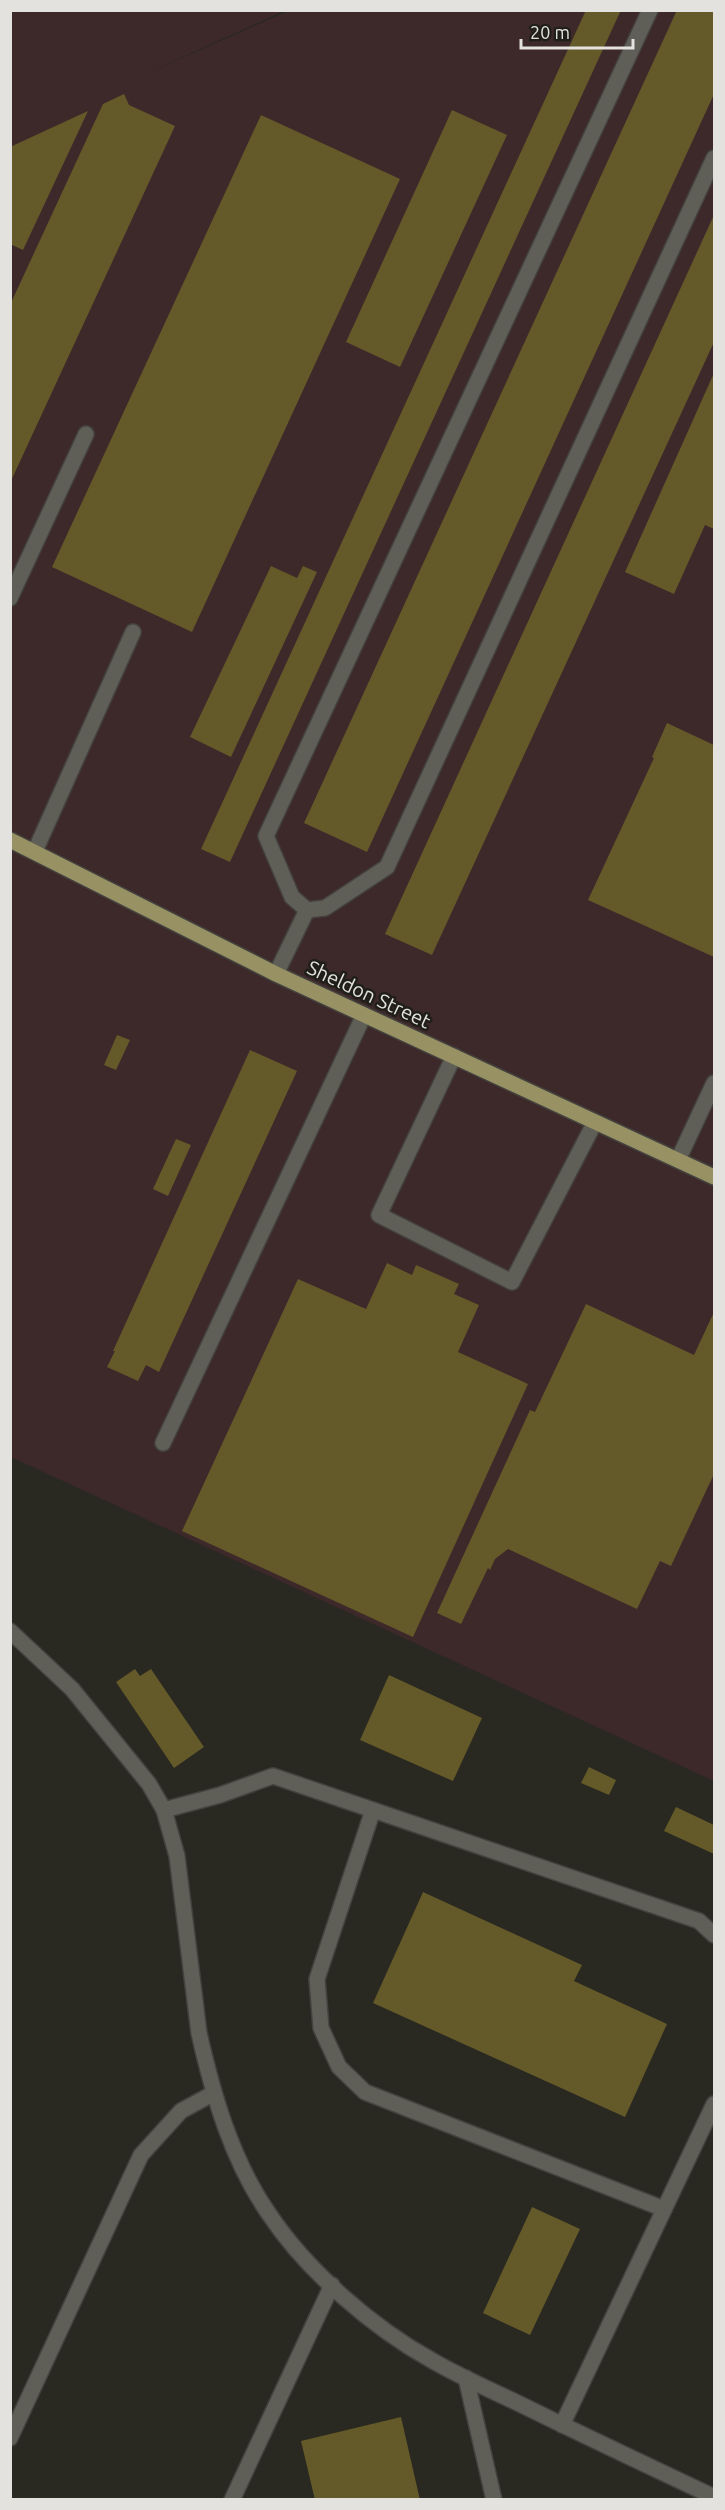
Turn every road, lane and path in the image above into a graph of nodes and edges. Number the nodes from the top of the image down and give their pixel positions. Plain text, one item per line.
1 (650, 10) edge
2 (714, 158) edge
3 (86, 434) dead end
4 (10, 598) edge
5 (133, 632) dead end
6 (10, 840) edge
7 (35, 851) junction
8 (308, 910) junction
9 (276, 974) junction
10 (364, 1015) junction
11 (454, 1056) junction
12 (714, 1083) edge
13 (595, 1122) junction
14 (678, 1160) junction
15 (714, 1177) edge
16 (163, 1443) dead end
17 (10, 1631) edge
18 (164, 1810) junction
19 (373, 1810) junction
20 (714, 1935) edge
21 (214, 2092) junction
22 (714, 2104) edge
23 (664, 2210) junction
24 (332, 2284) junction
25 (466, 2378) junction
26 (562, 2425) junction
27 (10, 2439) edge
28 (714, 2497) edge
29 (232, 2499) edge
30 (494, 2499) edge

1 - 8 lane
2 - 8 lane
3 - 4 lane
5 - 7 lane
6 - 7 main road, Sheldon Street
7 - 9 main road, Sheldon Street
8 - 9 lane
9 - 10 main road, Sheldon Street
10 - 11 main road, Sheldon Street
10 - 16 lane
11 - 13 main road, Sheldon Street
11 - 13 lane
12 - 14 lane
13 - 14 main road, Sheldon Street
14 - 15 main road, Sheldon Street
17 - 18 lane
18 - 19 lane
18 - 21 lane
19 - 20 lane
19 - 23 lane
21 - 24 lane
21 - 27 lane
22 - 23 lane
23 - 26 lane
24 - 25 lane
24 - 29 lane
25 - 26 lane
25 - 30 lane
26 - 28 lane

